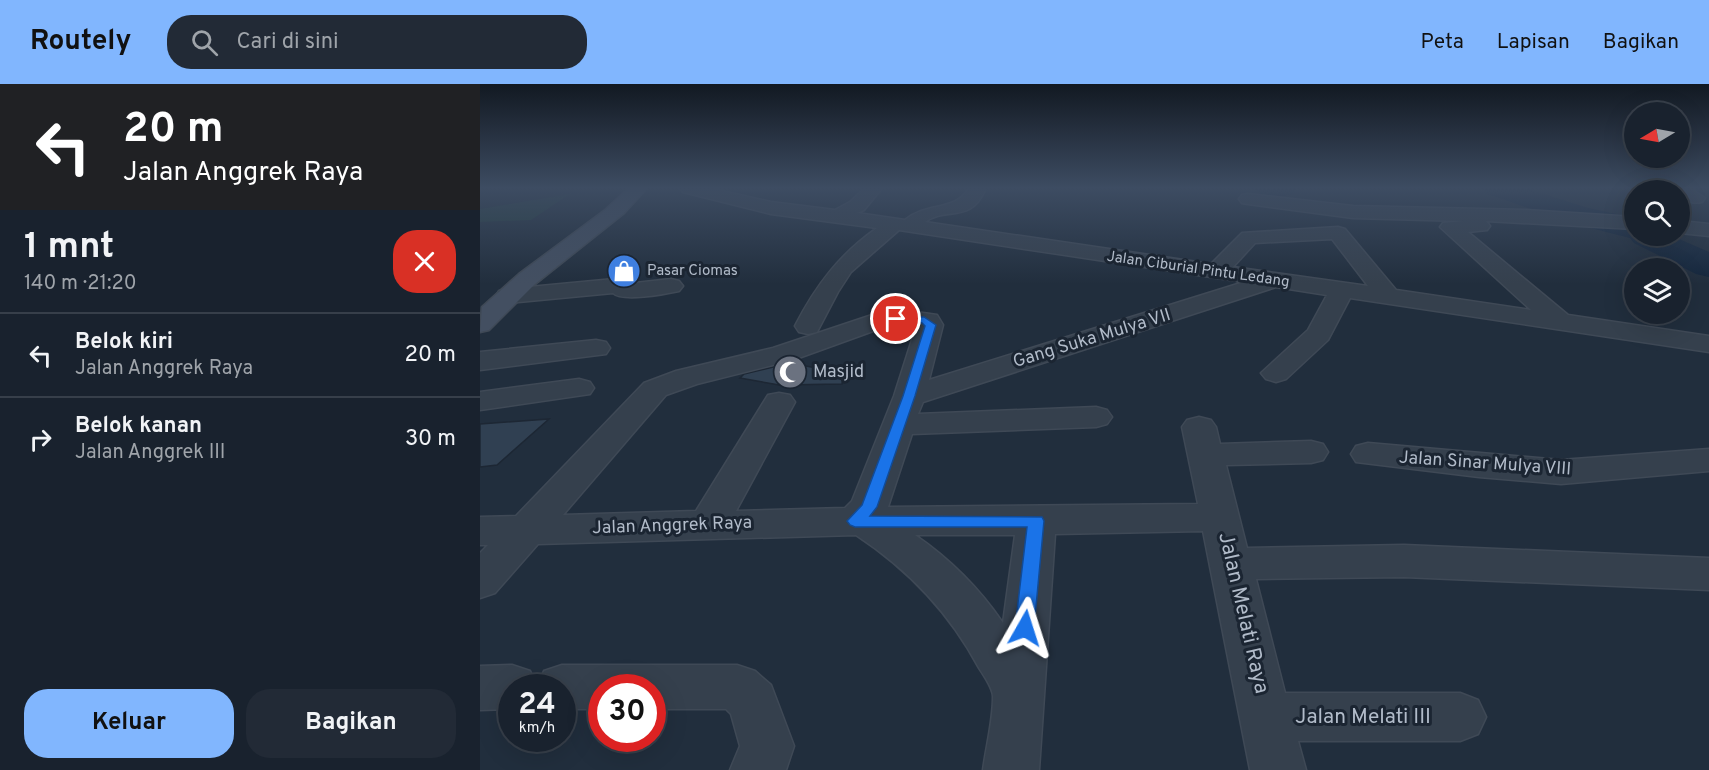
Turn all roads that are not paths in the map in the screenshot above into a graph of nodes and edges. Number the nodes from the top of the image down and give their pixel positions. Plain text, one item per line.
1 (604, 220) edge
2 (854, 220) edge
3 (912, 220) edge
4 (1474, 220) edge
5 (1582, 220) edge
6 (1624, 222) edge
7 (902, 225) junction
8 (1690, 228) edge
9 (1709, 230) edge
10 (1216, 272) junction
11 (1274, 281) junction
12 (671, 286) dead end
13 (1341, 291) junction
14 (508, 296) junction
15 (1389, 298) junction
16 (1561, 323) junction
17 (480, 324) edge
18 (808, 326) dead end
19 (1709, 344) edge
20 (596, 348) dead end
21 (480, 361) edge
22 (1276, 374) dead end
23 (579, 388) dead end
24 (480, 401) edge
25 (779, 402) dead end
26 (903, 410) junction
27 (1096, 417) dead end
28 (1311, 452) dead end
29 (1368, 454) dead end
30 (1709, 460) edge
31 (1221, 517) junction
32 (860, 521) junction
33 (1036, 521) junction
34 (708, 525) junction
35 (526, 530) junction
36 (480, 531) edge
37 (1231, 564) junction
38 (1709, 574) edge
39 (480, 581) edge
40 (498, 687) edge
41 (666, 687) edge
42 (480, 688) edge
43 (1018, 692) junction
44 (1266, 717) junction
45 (1460, 717) dead end
46 (758, 770) edge
47 (1011, 770) edge
48 (1278, 770) edge

1 - 14 main road
2 - 7 street, Jalan Ciburial Pintu Ledang
3 - 7 street
4 - 16 street
5 - 6 street
7 - 10 street, Jalan Ciburial Pintu Ledang
7 - 18 street
8 - 9 street
10 - 11 street, Jalan Ciburial Pintu Ledang
10 - 15 street
11 - 13 street, Jalan Ciburial Pintu Ledang
11 - 26 street, Gang Suka Mulya VII
12 - 14 street
13 - 15 street, Jalan Ciburial Pintu Ledang
13 - 22 street
14 - 17 main road
15 - 16 street, Jalan Ciburial Pintu Ledang
16 - 19 street, Jalan Ciburial Pintu Ledang
20 - 21 street
23 - 24 street
25 - 34 street
26 - 27 street
26 - 32 street
26 - 35 street
28 - 31 street, Jalan Melati Raya
29 - 30 street, Jalan Sinar Mulya VIII
31 - 33 street, Jalan Anggrek Raya
31 - 37 street, Jalan Melati Raya
32 - 33 street, Jalan Anggrek Raya
32 - 34 street, Jalan Anggrek Raya
32 - 43 street
33 - 43 street
34 - 35 street, Jalan Anggrek Raya
35 - 36 street, Jalan Anggrek Raya
35 - 39 street
37 - 38 street
37 - 44 street, Jalan Melati Raya
40 - 42 street
41 - 46 street
43 - 47 street
44 - 45 street, Jalan Melati III
44 - 48 street, Jalan Melati Raya

